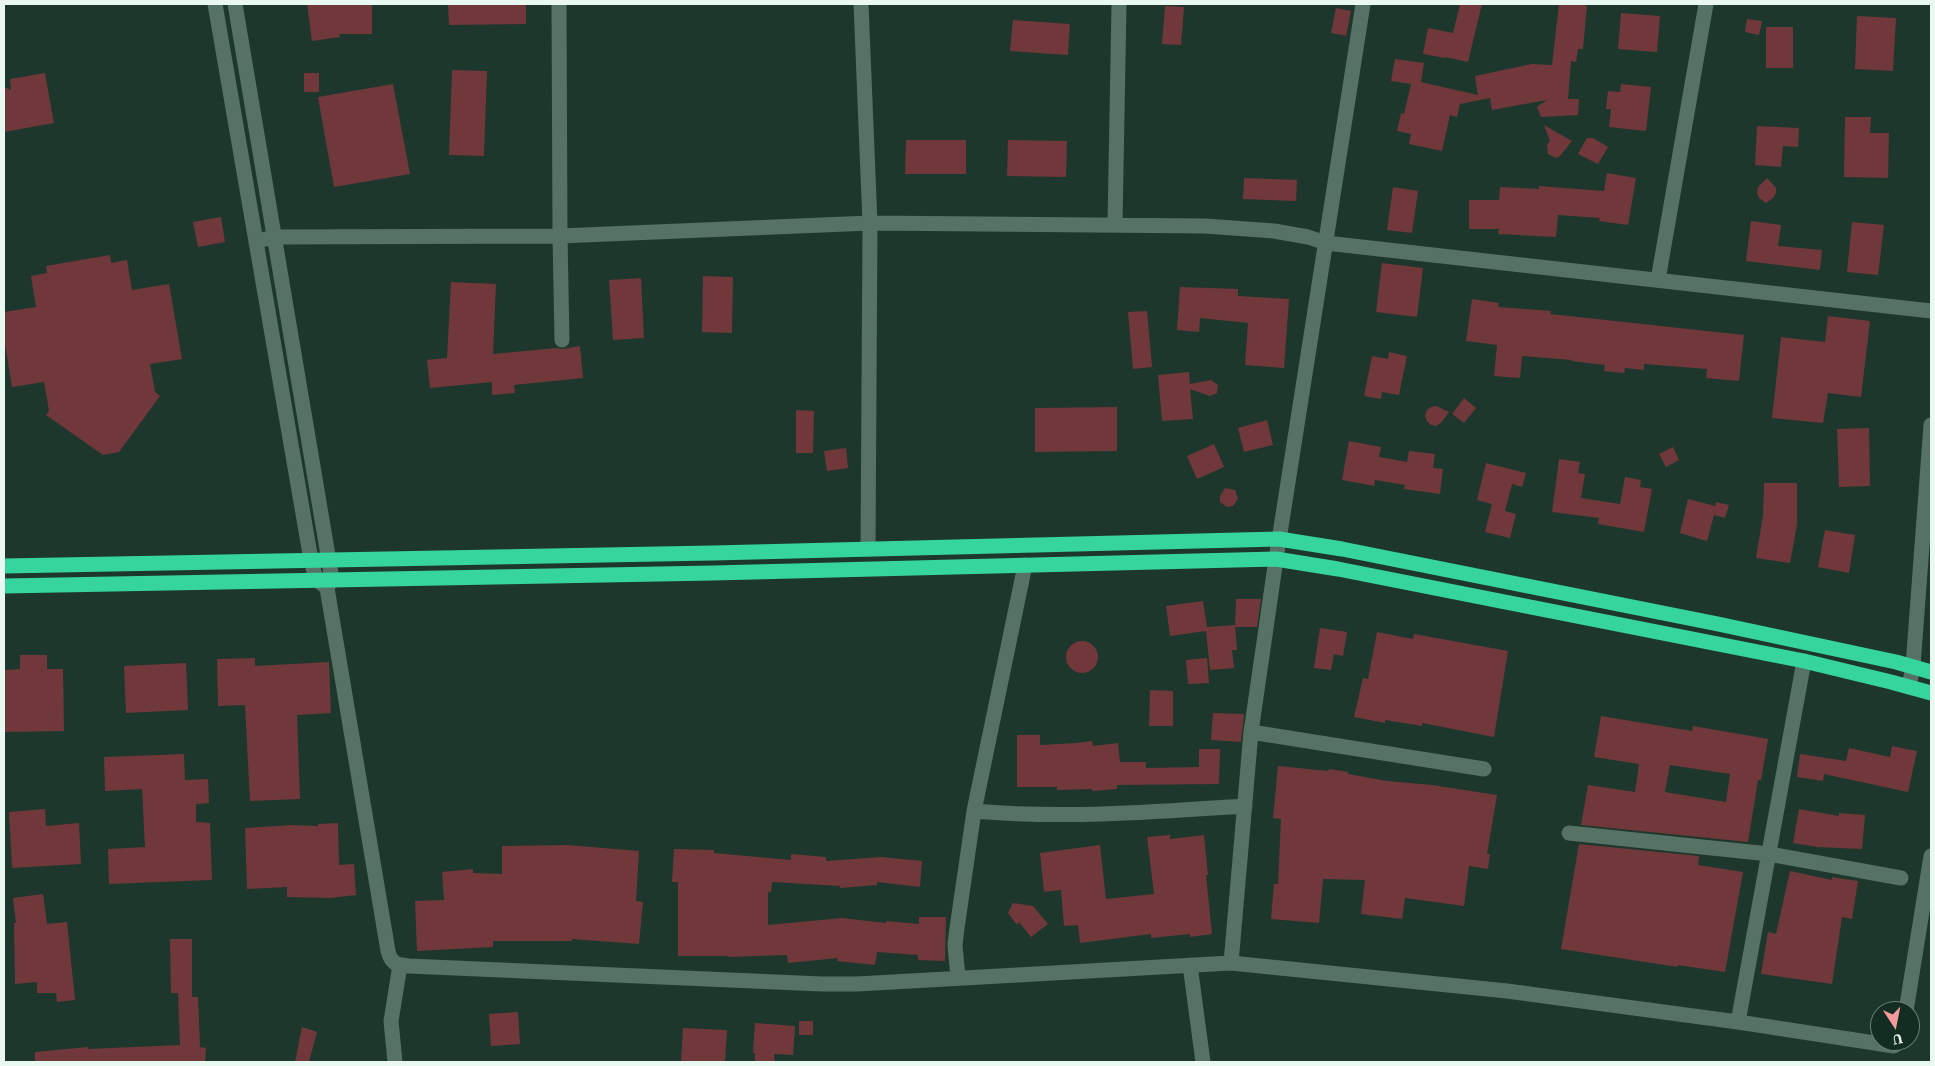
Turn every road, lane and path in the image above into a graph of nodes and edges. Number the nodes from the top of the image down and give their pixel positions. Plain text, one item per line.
1 (215, 4) edge
2 (234, 4) edge
3 (559, 4) edge
4 (861, 4) edge
5 (1119, 4) edge
6 (1363, 4) edge
7 (1706, 4) edge
8 (870, 223) junction
9 (1115, 224) junction
10 (560, 236) junction
11 (275, 237) junction
12 (256, 241) junction
13 (1326, 243) junction
14 (1658, 280) junction
15 (1931, 311) edge
16 (562, 340) dead end
17 (1931, 425) edge
18 (1279, 540) junction
19 (868, 549) junction
20 (328, 559) junction
21 (1276, 559) junction
22 (311, 560) junction
23 (1025, 565) junction
24 (4, 566) edge
25 (325, 582) junction
26 (4, 586) edge
27 (1804, 661) junction
28 (1913, 666) junction
29 (1931, 672) edge
30 (1910, 687) junction
31 (1931, 693) edge
32 (1252, 732) junction
33 (1484, 769) dead end
34 (1245, 806) junction
35 (974, 811) junction
36 (1569, 833) dead end
37 (1769, 854) junction
38 (1931, 856) edge
39 (1901, 878) dead end
40 (1231, 963) junction
41 (400, 965) junction
42 (1190, 966) junction
43 (958, 978) junction
44 (1908, 1001) edge
45 (1738, 1022) junction
46 (1870, 1042) edge
47 (395, 1062) edge
48 (1203, 1062) edge

1 - 12 street
2 - 11 street
3 - 10 street
4 - 8 street
5 - 9 street
6 - 13 street
7 - 14 street
8 - 9 street
8 - 10 street
8 - 19 street
9 - 13 street
10 - 11 street
10 - 16 street
11 - 12 street
11 - 20 street
12 - 22 street
13 - 14 street
13 - 18 street
14 - 15 street
17 - 28 street
18 - 19 highway
18 - 21 street
18 - 28 highway
19 - 20 highway
20 - 22 highway
20 - 25 street
21 - 23 highway
21 - 27 highway
21 - 32 street
22 - 24 highway
22 - 25 street
23 - 25 highway
23 - 35 street
25 - 26 highway
25 - 41 street
27 - 30 highway
27 - 37 street
28 - 29 highway
28 - 30 street
30 - 31 highway
32 - 33 street
32 - 34 street
34 - 35 street
34 - 40 street
35 - 43 street
36 - 37 street
37 - 39 street
37 - 45 street
38 - 44 street
40 - 42 street
40 - 45 street
41 - 43 street
41 - 47 street
42 - 43 street
42 - 48 street
45 - 46 street

